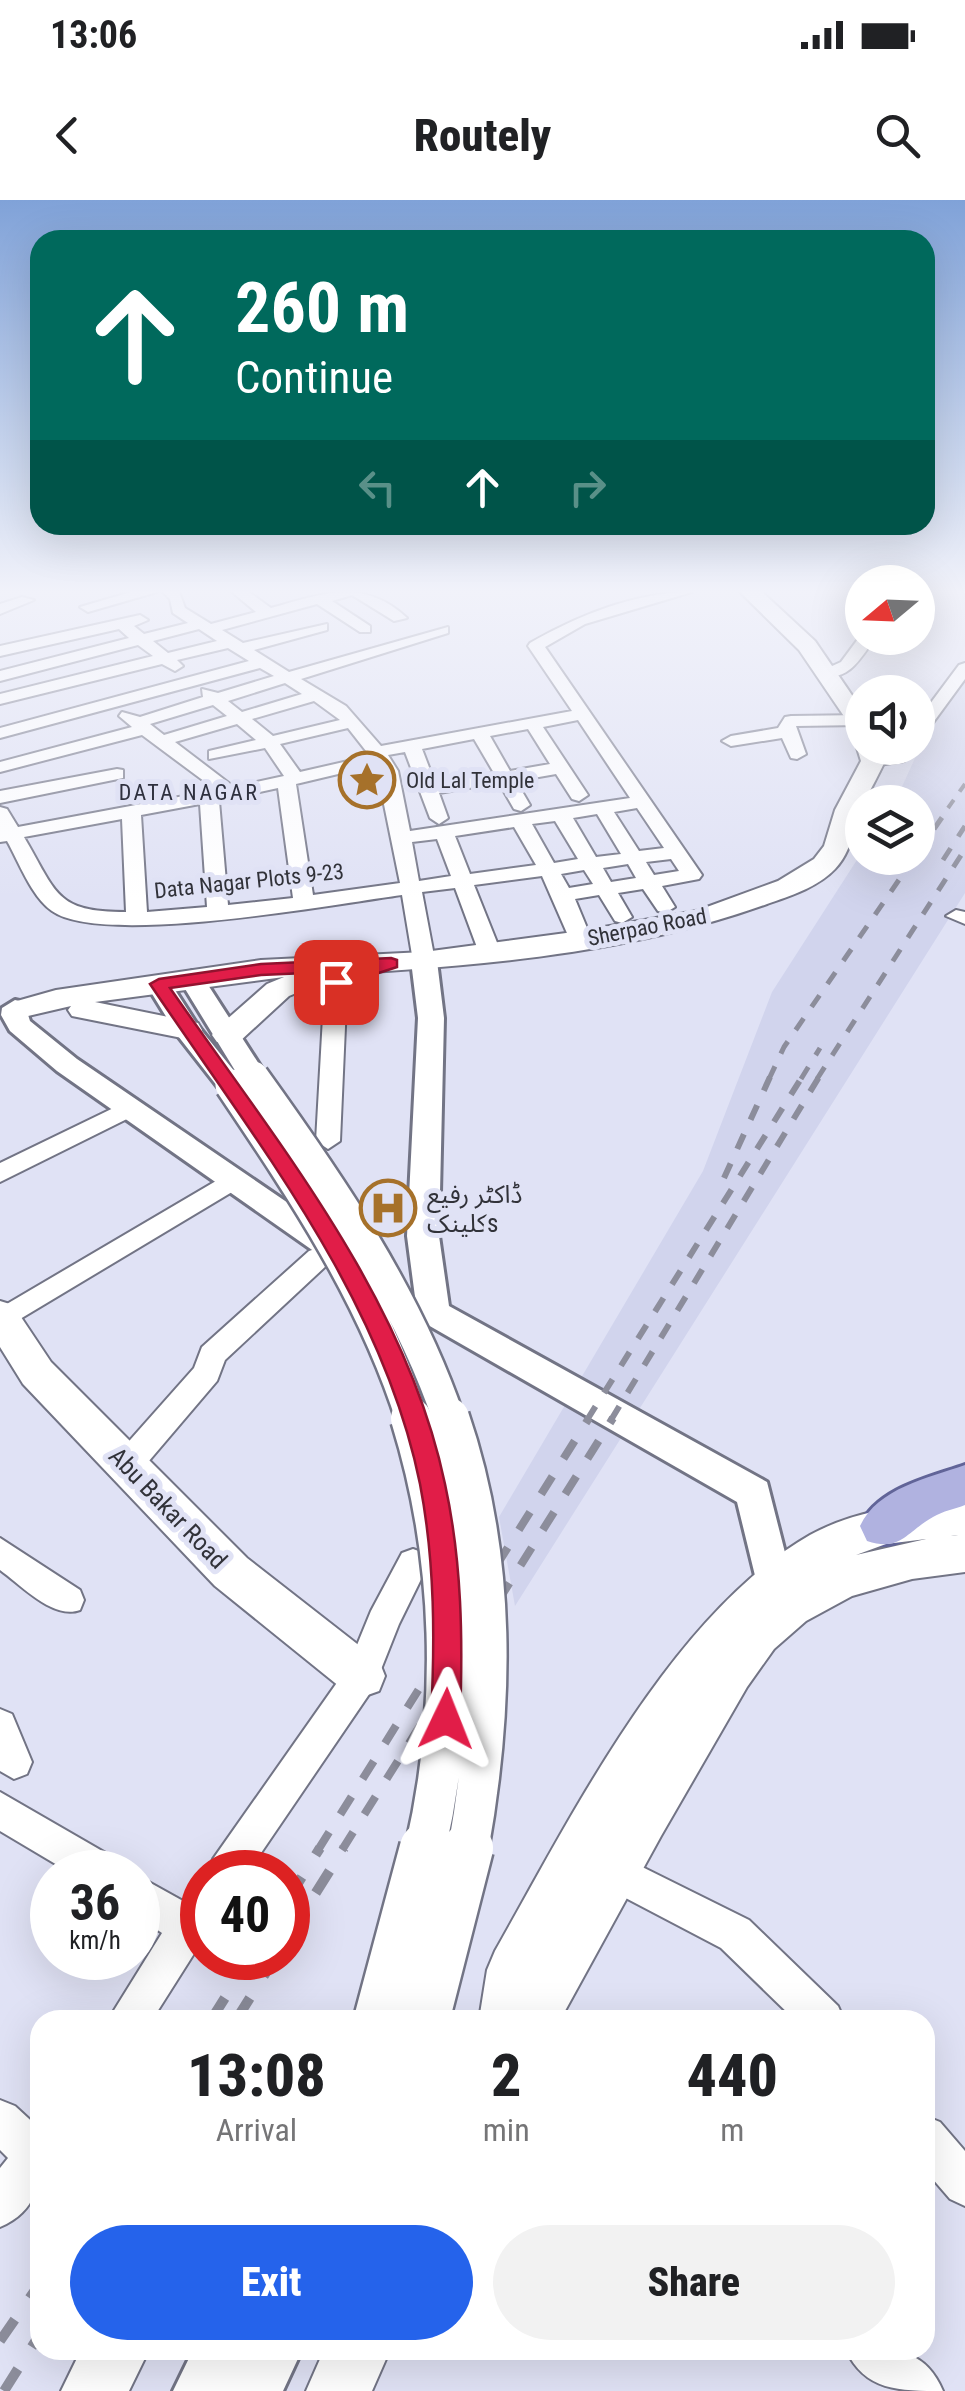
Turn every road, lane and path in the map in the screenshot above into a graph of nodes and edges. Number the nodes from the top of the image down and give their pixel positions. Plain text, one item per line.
1 (102, 694) edge
2 (144, 694) edge
3 (210, 694) edge
4 (236, 694) edge
5 (570, 694) edge
6 (316, 695) joint
7 (217, 700) junction
8 (112, 703) junction
9 (0, 707) edge
10 (584, 714) junction
11 (240, 718) junction
12 (352, 722) junction
13 (533, 724) junction
14 (141, 726) junction
15 (20, 728) junction
16 (788, 732) junction
17 (0, 734) edge
18 (480, 734) junction
19 (845, 734) edge
20 (161, 741) junction
21 (731, 741) dead end
22 (270, 742) junction
23 (84, 746) junction
24 (412, 748) junction
25 (796, 754) dead end
26 (215, 755) dead end
27 (378, 755) junction
28 (859, 765) edge
29 (0, 767) edge
30 (561, 768) junction
31 (116, 774) junction
32 (505, 777) junction
33 (290, 780) junction
34 (430, 790) junction
35 (231, 793) junction
36 (637, 794) junction
37 (579, 795) junction
38 (0, 797) edge
39 (209, 797) junction
40 (160, 806) junction
41 (602, 808) junction
42 (131, 812) junction
43 (520, 812) junction
44 (0, 813) edge
45 (561, 814) junction
46 (442, 824) junction
47 (401, 831) junction
48 (6, 835) edge
49 (676, 852) junction
50 (634, 858) junction
51 (590, 864) junction
52 (549, 871) junction
53 (463, 882) junction
54 (648, 882) junction
55 (412, 886) junction
56 (605, 889) junction
57 (562, 896) junction
58 (304, 902) junction
59 (665, 907) dead end
60 (218, 912) junction
61 (622, 917) dead end
62 (137, 918) junction
63 (581, 940) junction
64 (489, 950) junction
65 (424, 960) junction
66 (391, 964) junction
67 (336, 982) junction
68 (295, 984) junction
69 (180, 989) junction
70 (14, 1007) edge
71 (83, 1010) junction
72 (187, 1030) junction
73 (228, 1036) junction
74 (242, 1080) junction
75 (130, 1108) junction
76 (328, 1141) dead end
77 (0, 1173) edge
78 (232, 1180) junction
79 (318, 1258) dead end
80 (433, 1312) junction
81 (1, 1318) edge
82 (126, 1466) junction
83 (965, 1485) edge
84 (965, 1516) edge
85 (884, 1526) junction
86 (0, 1552) edge
87 (965, 1552) edge
88 (414, 1564) dead end
89 (774, 1584) junction
90 (68, 1600) dead end
91 (362, 1676) junction
92 (0, 1726) edge
93 (14, 1762) dead end
94 (0, 1810) edge
95 (66, 1850) edge
96 (241, 1850) edge
97 (612, 1871) junction
98 (180, 1941) edge
99 (135, 2010) edge
100 (382, 2010) edge
101 (427, 2010) edge
102 (508, 2010) edge
103 (534, 2010) edge
104 (814, 2010) edge
105 (0, 2120) edge
106 (30, 2146) edge
107 (935, 2149) edge
108 (30, 2164) edge
109 (965, 2184) edge
110 (0, 2205) edge
111 (111, 2360) edge
112 (218, 2360) edge
113 (270, 2360) edge
114 (353, 2360) edge
115 (881, 2360) edge
116 (92, 2391) edge
117 (201, 2391) edge
118 (253, 2391) edge
119 (338, 2391) edge
120 (920, 2391) edge

1 - 8 street
2 - 8 street
3 - 7 street
4 - 7 street
5 - 10 street
6 - 11 street
6 - 12 street
7 - 11 street
7 - 14 street
8 - 14 street
8 - 15 street
9 - 15 street
10 - 13 street
10 - 36 street
11 - 20 street
11 - 22 street
12 - 22 street
12 - 27 street
13 - 18 street
13 - 30 street
14 - 20 street
14 - 23 street
15 - 17 street
16 - 19 street
16 - 21 street
16 - 25 street
18 - 24 street
18 - 32 street
20 - 35 street
22 - 26 street
22 - 33 street
23 - 29 street
23 - 31 street
24 - 27 street
24 - 34 street
27 - 33 street
27 - 47 street
28 - 63 main road, Sherpao Road
30 - 32 street
30 - 37 street
31 - 38 street
31 - 40 street
32 - 34 street
32 - 43 street
33 - 35 street
33 - 58 street
34 - 46 street
35 - 39 street
36 - 37 street
36 - 41 street
36 - 49 street
37 - 43 street
39 - 40 street
39 - 60 street
40 - 42 street
41 - 45 street
41 - 50 street
42 - 48 street
42 - 62 street
43 - 45 street
43 - 46 street
43 - 52 street
44 - 48 street
45 - 51 street
46 - 47 street
46 - 53 street
47 - 55 street
48 - 62 street, Data Nagar Plots 9-23
49 - 50 street, Data Nagar Plots 9-23
49 - 54 street
50 - 51 street, Data Nagar Plots 9-23
50 - 54 street
51 - 52 street, Data Nagar Plots 9-23
51 - 56 street
52 - 53 street, Data Nagar Plots 9-23
52 - 57 street
53 - 55 street, Data Nagar Plots 9-23
53 - 64 street
54 - 56 street
54 - 59 street
55 - 58 street, Data Nagar Plots 9-23
55 - 65 street
56 - 57 street
56 - 61 street
57 - 63 street
58 - 60 street, Data Nagar Plots 9-23
60 - 62 street, Data Nagar Plots 9-23
63 - 64 main road, Sherpao Road
64 - 65 main road, Sherpao Road
65 - 66 main road, Sherpao Road
65 - 80 street
66 - 67 main road, Sherpao Road
66 - 69 main road, Sherpao Road
67 - 68 main road, Sherpao Road
67 - 76 street
68 - 69 main road, Sherpao Road
68 - 73 main road
69 - 70 main road
69 - 71 main road
69 - 72 street
69 - 73 street
70 - 71 main road
70 - 75 street
71 - 72 main road
72 - 74 street
73 - 74 street
74 - 100 street, bridge
74 - 101 street, bridge
75 - 77 street
75 - 78 street
78 - 80 street
78 - 81 street
79 - 82 street
80 - 89 street
81 - 82 main road, Abu Bakar Road
82 - 91 main road, Abu Bakar Road
83 - 85 main road
84 - 85 main road
85 - 89 main road
86 - 90 street
87 - 97 main road
88 - 91 street
89 - 102 main road
91 - 96 street
92 - 93 street
94 - 95 street
97 - 103 main road
97 - 104 street
98 - 99 street
105 - 106 street
107 - 109 street
108 - 110 street
111 - 116 main road
112 - 117 street
113 - 118 street
114 - 119 main road
115 - 120 street

